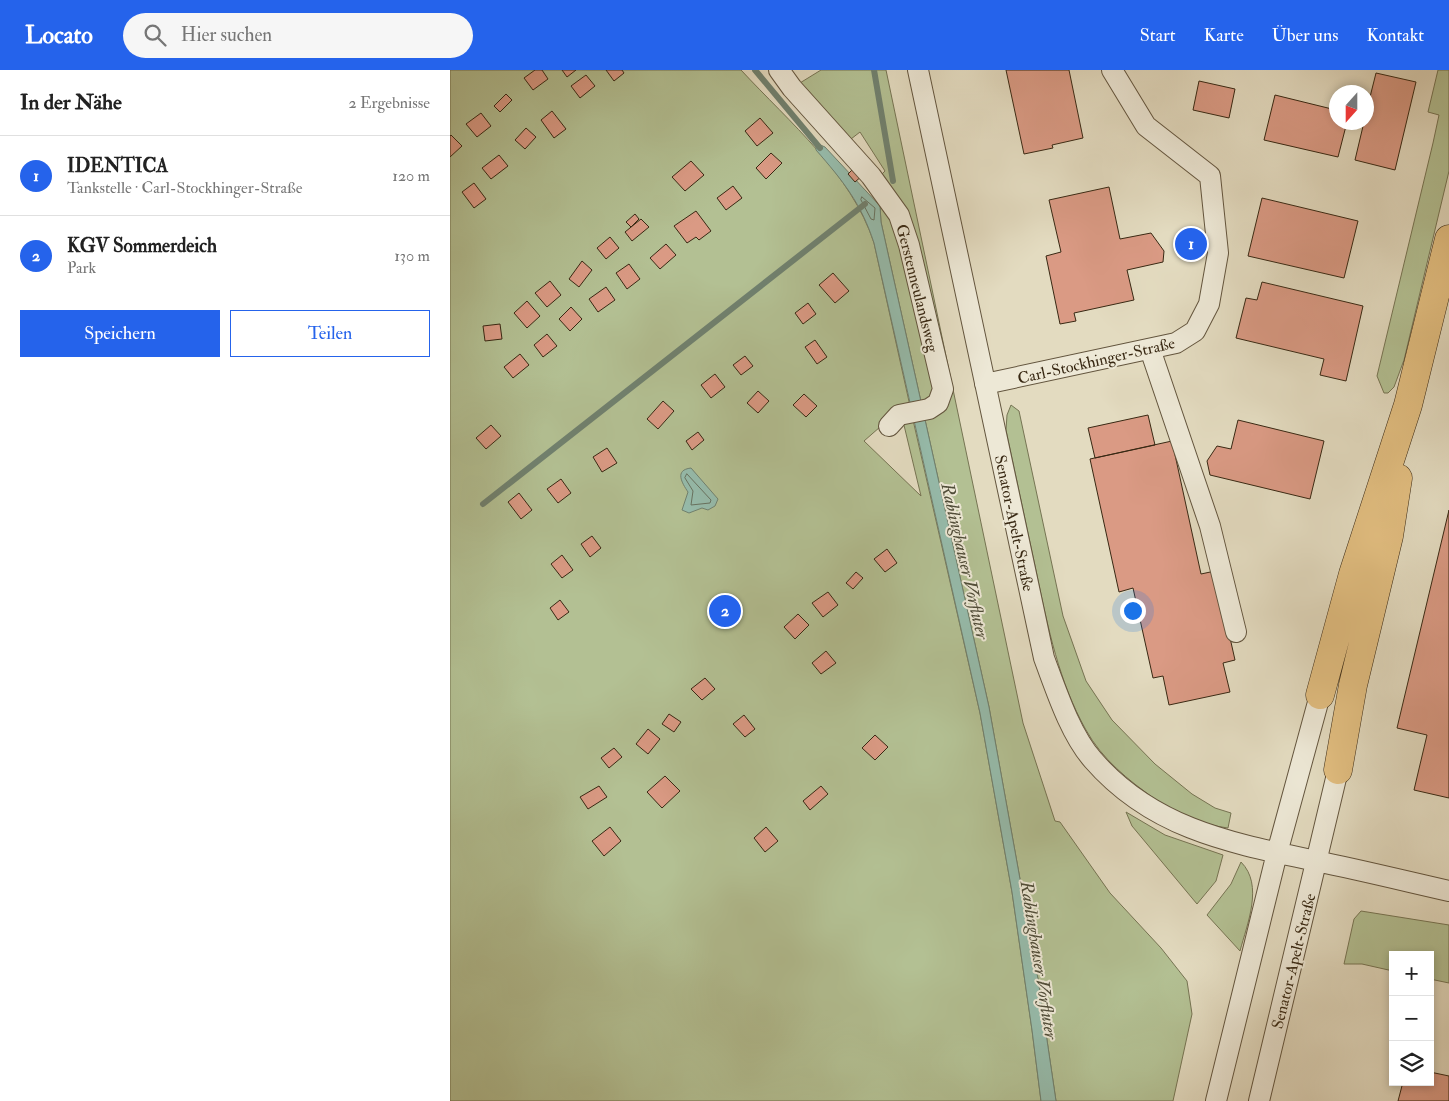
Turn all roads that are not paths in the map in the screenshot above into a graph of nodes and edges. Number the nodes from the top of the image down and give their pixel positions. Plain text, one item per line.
1 (779, 70) edge
2 (918, 70) edge
3 (1112, 70) edge
4 (1449, 238) edge
5 (1150, 349) junction
6 (985, 384) junction
7 (1408, 405) junction
8 (890, 426) dead end
9 (1236, 632) dead end
10 (1320, 696) joint
11 (1338, 770) joint
12 (1277, 853) junction
13 (1318, 861) junction
14 (1449, 891) edge
15 (1216, 1101) edge
16 (1259, 1101) edge

1 - 8 street, Gerstenneulandsweg
2 - 6 street, Senator-Apelt-Straße
3 - 5 street, Carl-Stockhinger-Straße
4 - 7 highway
5 - 6 street, Carl-Stockhinger-Straße
5 - 9 street
6 - 12 street, Senator-Apelt-Straße
7 - 10 highway
7 - 11 highway
10 - 12 street
11 - 13 street
12 - 13 street, Senator-Apelt-Straße
12 - 15 street
13 - 14 street
13 - 16 street, Senator-Apelt-Straße

